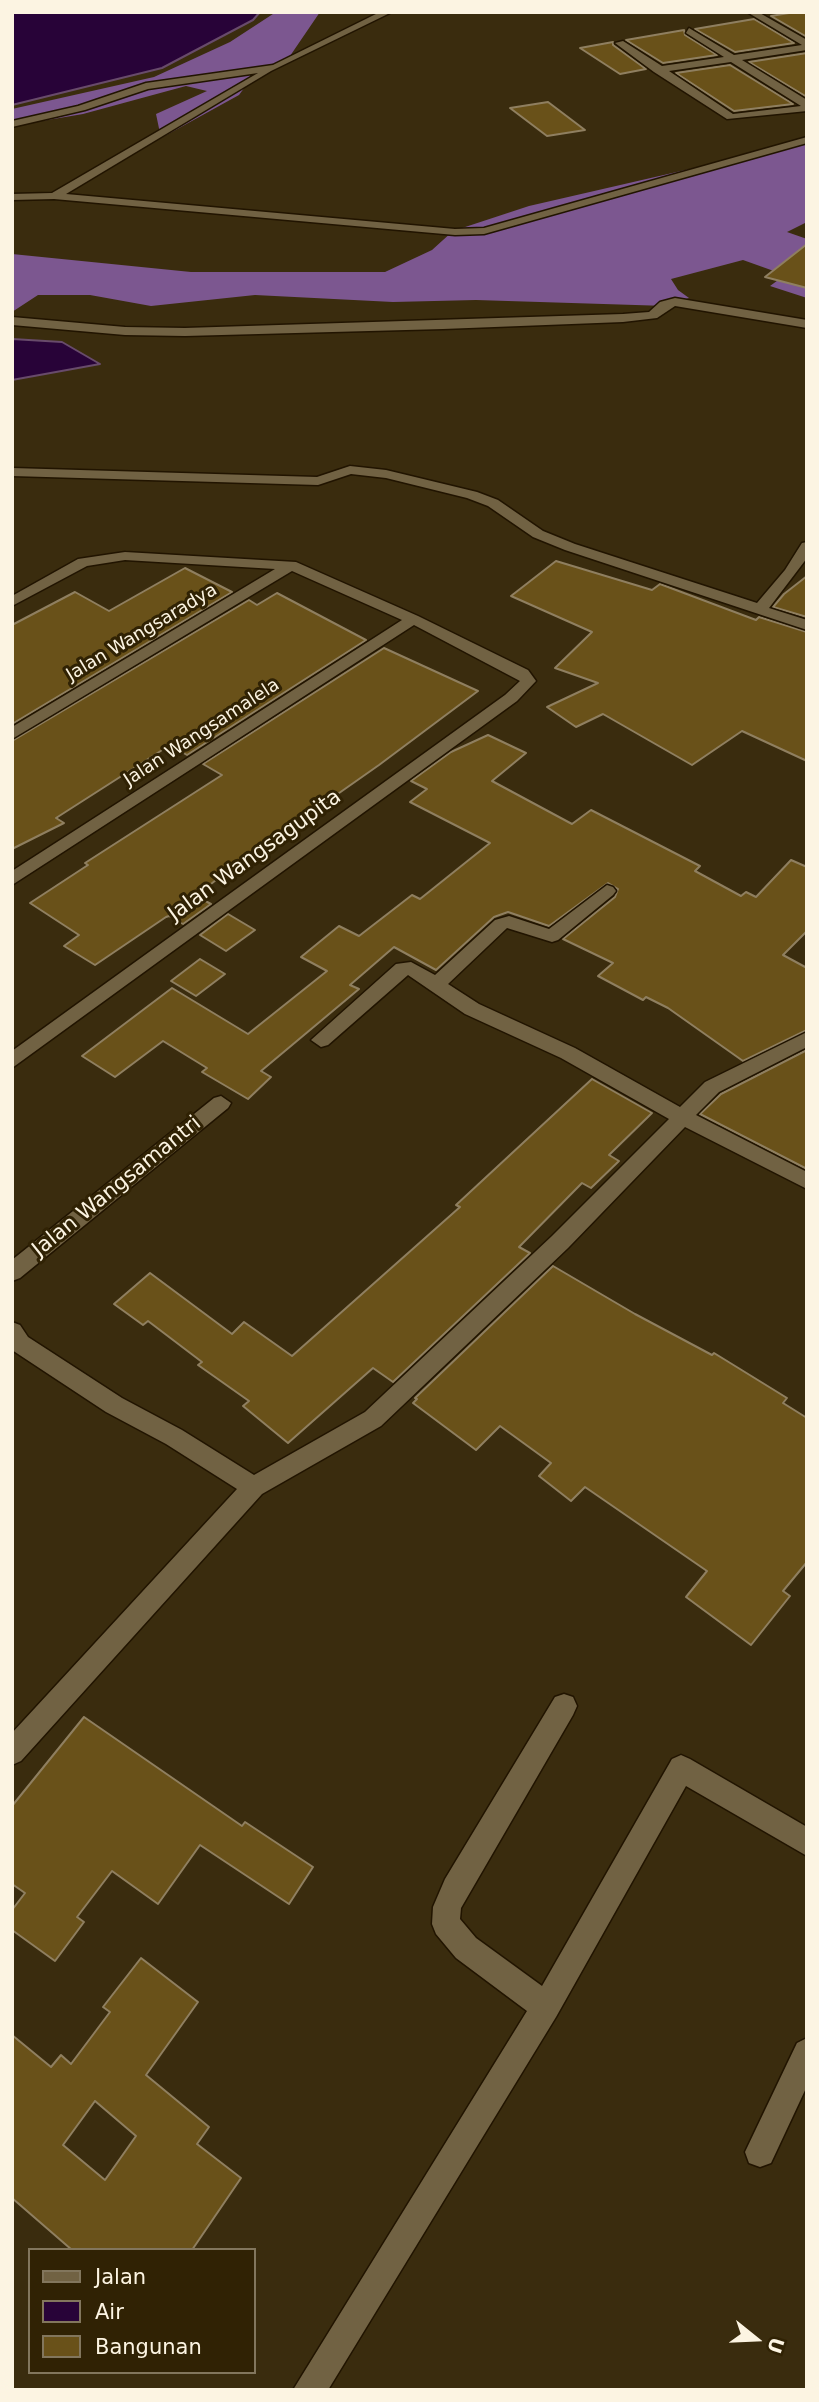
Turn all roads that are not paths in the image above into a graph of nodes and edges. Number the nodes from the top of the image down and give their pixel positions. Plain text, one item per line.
1 (388, 12) edge
2 (751, 12) edge
3 (689, 30) dead end
4 (620, 43) dead end
5 (807, 45) edge
6 (735, 60) junction
7 (275, 68) junction
8 (657, 70) junction
9 (807, 107) edge
10 (12, 124) edge
11 (807, 140) edge
12 (54, 195) junction
13 (12, 197) edge
14 (12, 321) edge
15 (804, 321) edge
16 (12, 472) edge
17 (807, 546) edge
18 (291, 565) junction
19 (12, 602) edge
20 (760, 609) junction
21 (413, 619) junction
22 (807, 625) edge
23 (12, 734) edge
24 (12, 879) edge
25 (607, 891) dead end
26 (435, 986) junction
27 (807, 1039) edge
28 (321, 1040) dead end
29 (12, 1061) edge
30 (221, 1102) dead end
31 (680, 1116) junction
32 (807, 1181) edge
33 (12, 1272) edge
34 (12, 1331) edge
35 (254, 1487) junction
36 (564, 1706) dead end
37 (12, 1752) edge
38 (807, 1842) edge
39 (546, 2007) junction
40 (807, 2053) edge
41 (760, 2151) dead end
42 (309, 2390) edge

1 - 7 street
2 - 5 street
3 - 6 street
4 - 8 street
5 - 6 street
6 - 8 street
6 - 9 street
7 - 10 street
7 - 12 street
8 - 9 street
11 - 12 street
12 - 13 street
14 - 15 street
16 - 20 street
17 - 20 street
18 - 19 street
18 - 21 street
18 - 23 street, Jalan Wangsaradya
20 - 22 street
21 - 24 street, Jalan Wangsamalela
21 - 29 street, Jalan Wangsagupita
25 - 26 street
26 - 28 street
26 - 31 street
27 - 31 street
30 - 33 street, Jalan Wangsamantri
31 - 32 street
31 - 35 street
34 - 35 street
35 - 37 street
36 - 39 street
38 - 39 street
39 - 42 street
40 - 41 street

